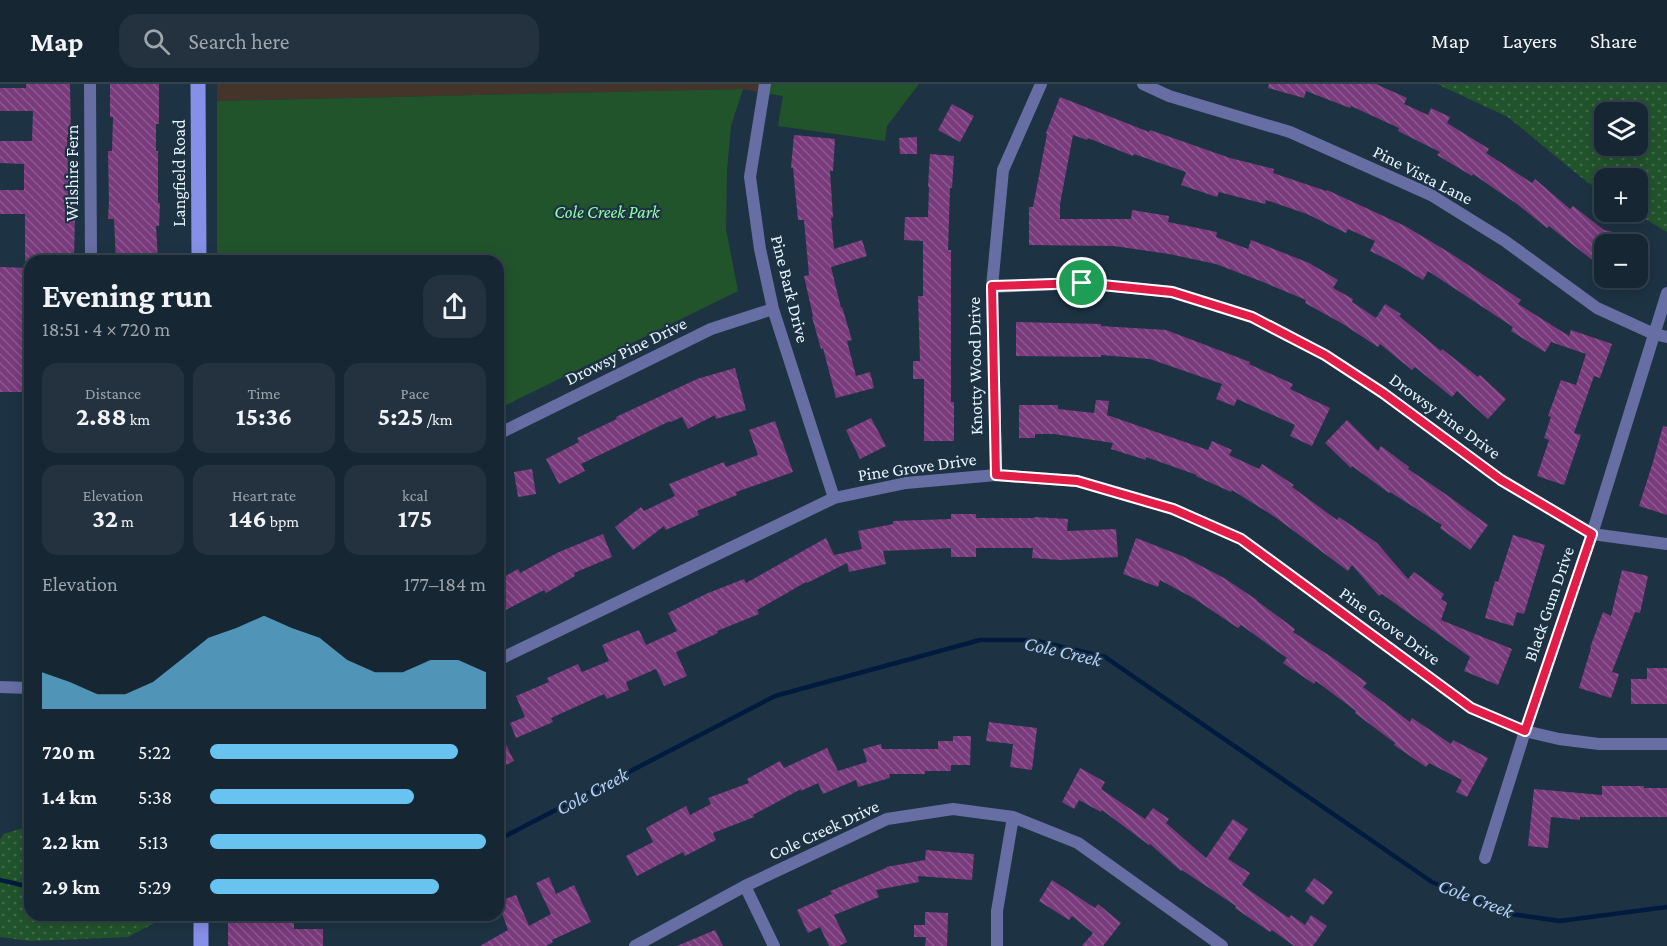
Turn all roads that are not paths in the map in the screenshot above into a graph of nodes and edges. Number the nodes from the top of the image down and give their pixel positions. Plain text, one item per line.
1 (90, 84) edge
2 (198, 84) edge
3 (765, 84) edge
4 (1041, 84) edge
5 (1143, 84) edge
6 (91, 255) edge
7 (199, 255) edge
8 (992, 286) junction
9 (1667, 293) edge
10 (773, 309) junction
11 (1661, 335) edge
12 (504, 432) edge
13 (996, 475) junction
14 (834, 498) junction
15 (1592, 534) junction
16 (1667, 544) edge
17 (504, 657) edge
18 (0, 687) edge
19 (24, 688) edge
20 (1525, 731) junction
21 (1667, 744) edge
22 (1013, 817) junction
23 (1485, 858) dead end
24 (745, 886) junction
25 (201, 921) edge
26 (201, 946) edge
27 (635, 946) edge
28 (774, 946) edge
29 (997, 946) edge
30 (1222, 946) edge

1 - 6 street, Wilshire Fern
2 - 7 street, Langfield Road
3 - 10 street, Pine Bark Drive
4 - 8 street, Knotty Wood Drive
5 - 11 street, Pine Vista Lane
8 - 13 street, Knotty Wood Drive
8 - 15 street, Drowsy Pine Drive
9 - 11 street, Black Gum Drive
10 - 12 street, Drowsy Pine Drive
10 - 14 street, Pine Bark Drive
11 - 15 street, Black Gum Drive
13 - 14 street, Pine Grove Drive
13 - 20 street, Pine Grove Drive
14 - 17 street, Pine Grove Drive
15 - 16 street, Drowsy Pine Drive
15 - 20 street, Black Gum Drive
18 - 19 street
20 - 21 street, Pine Grove Drive
20 - 23 street, Black Gum Drive
22 - 24 street, Cole Creek Drive
22 - 29 street
22 - 30 street, Cole Creek Drive
24 - 27 street, Cole Creek Drive
24 - 28 street
25 - 26 street

